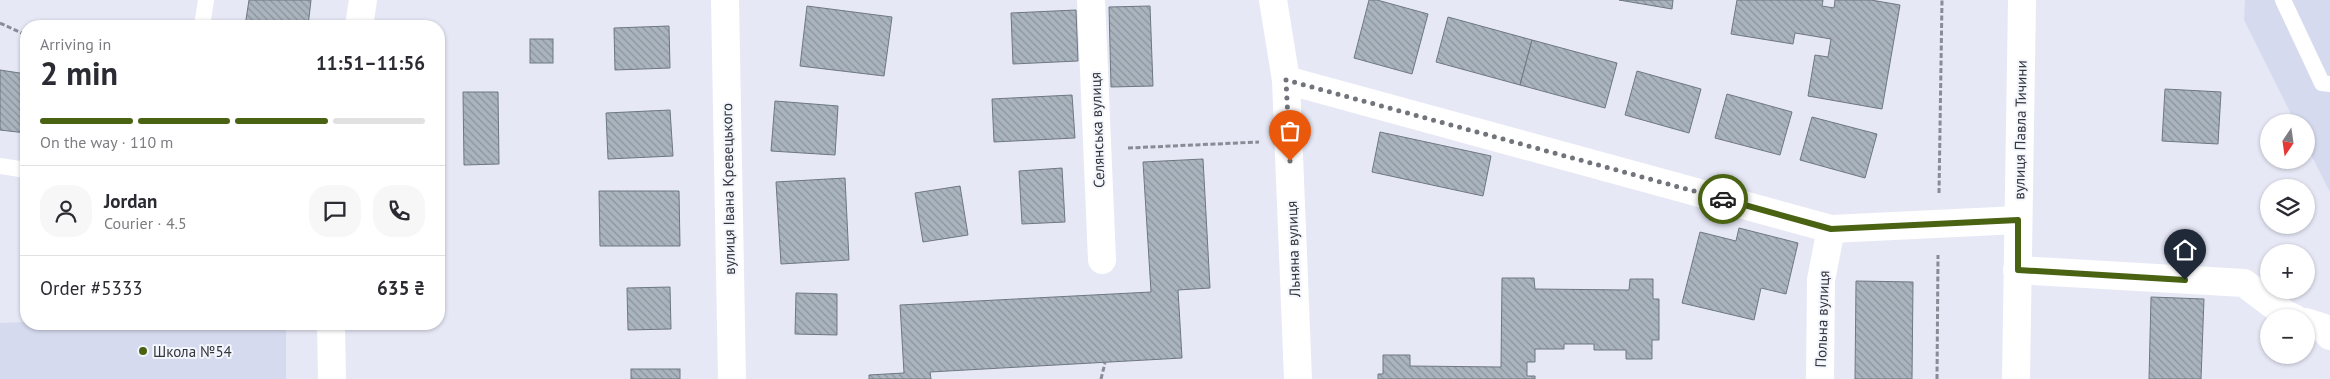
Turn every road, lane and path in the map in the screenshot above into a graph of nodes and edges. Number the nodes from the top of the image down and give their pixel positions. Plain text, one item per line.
1 (206, 0) edge
2 (363, 0) edge
3 (725, 0) edge
4 (1091, 0) edge
5 (1274, 0) edge
6 (1942, 0) edge
7 (2022, 0) edge
8 (2283, 0) edge
9 (203, 20) edge
10 (360, 20) edge
11 (0, 24) edge
12 (20, 32) edge
13 (1286, 80) junction
14 (2330, 84) edge
15 (1289, 141) junction
16 (1098, 150) junction
17 (0, 166) edge
18 (20, 169) edge
19 (2018, 220) junction
20 (1939, 223) junction
21 (1831, 229) junction
22 (1102, 260) dead end
23 (2018, 270) junction
24 (2278, 309) edge
25 (331, 330) edge
26 (1105, 363) dead end
27 (332, 379) edge
28 (732, 379) edge
29 (1101, 379) edge
30 (1298, 379) edge
31 (1820, 379) edge
32 (1936, 379) edge
33 (2016, 379) edge

1 - 9 lane
2 - 10 street
3 - 28 street, вулиця Івана Кревецького
4 - 16 street, Селянська вулиця
5 - 13 street, Льняна вулиця
6 - 20 path
7 - 19 street, вулиця Павла Тичини
8 - 14 lane
11 - 12 path
13 - 15 street, Льняна вулиця
13 - 21 street
15 - 16 path
15 - 30 street, Льняна вулиця
16 - 22 street, Селянська вулиця
17 - 18 lane
19 - 20 street
19 - 23 street, вулиця Павла Тичини
20 - 21 street
20 - 32 path
21 - 31 street, Польна вулиця
23 - 24 street
23 - 33 street, вулиця Павла Тичини
25 - 27 street
26 - 29 path

